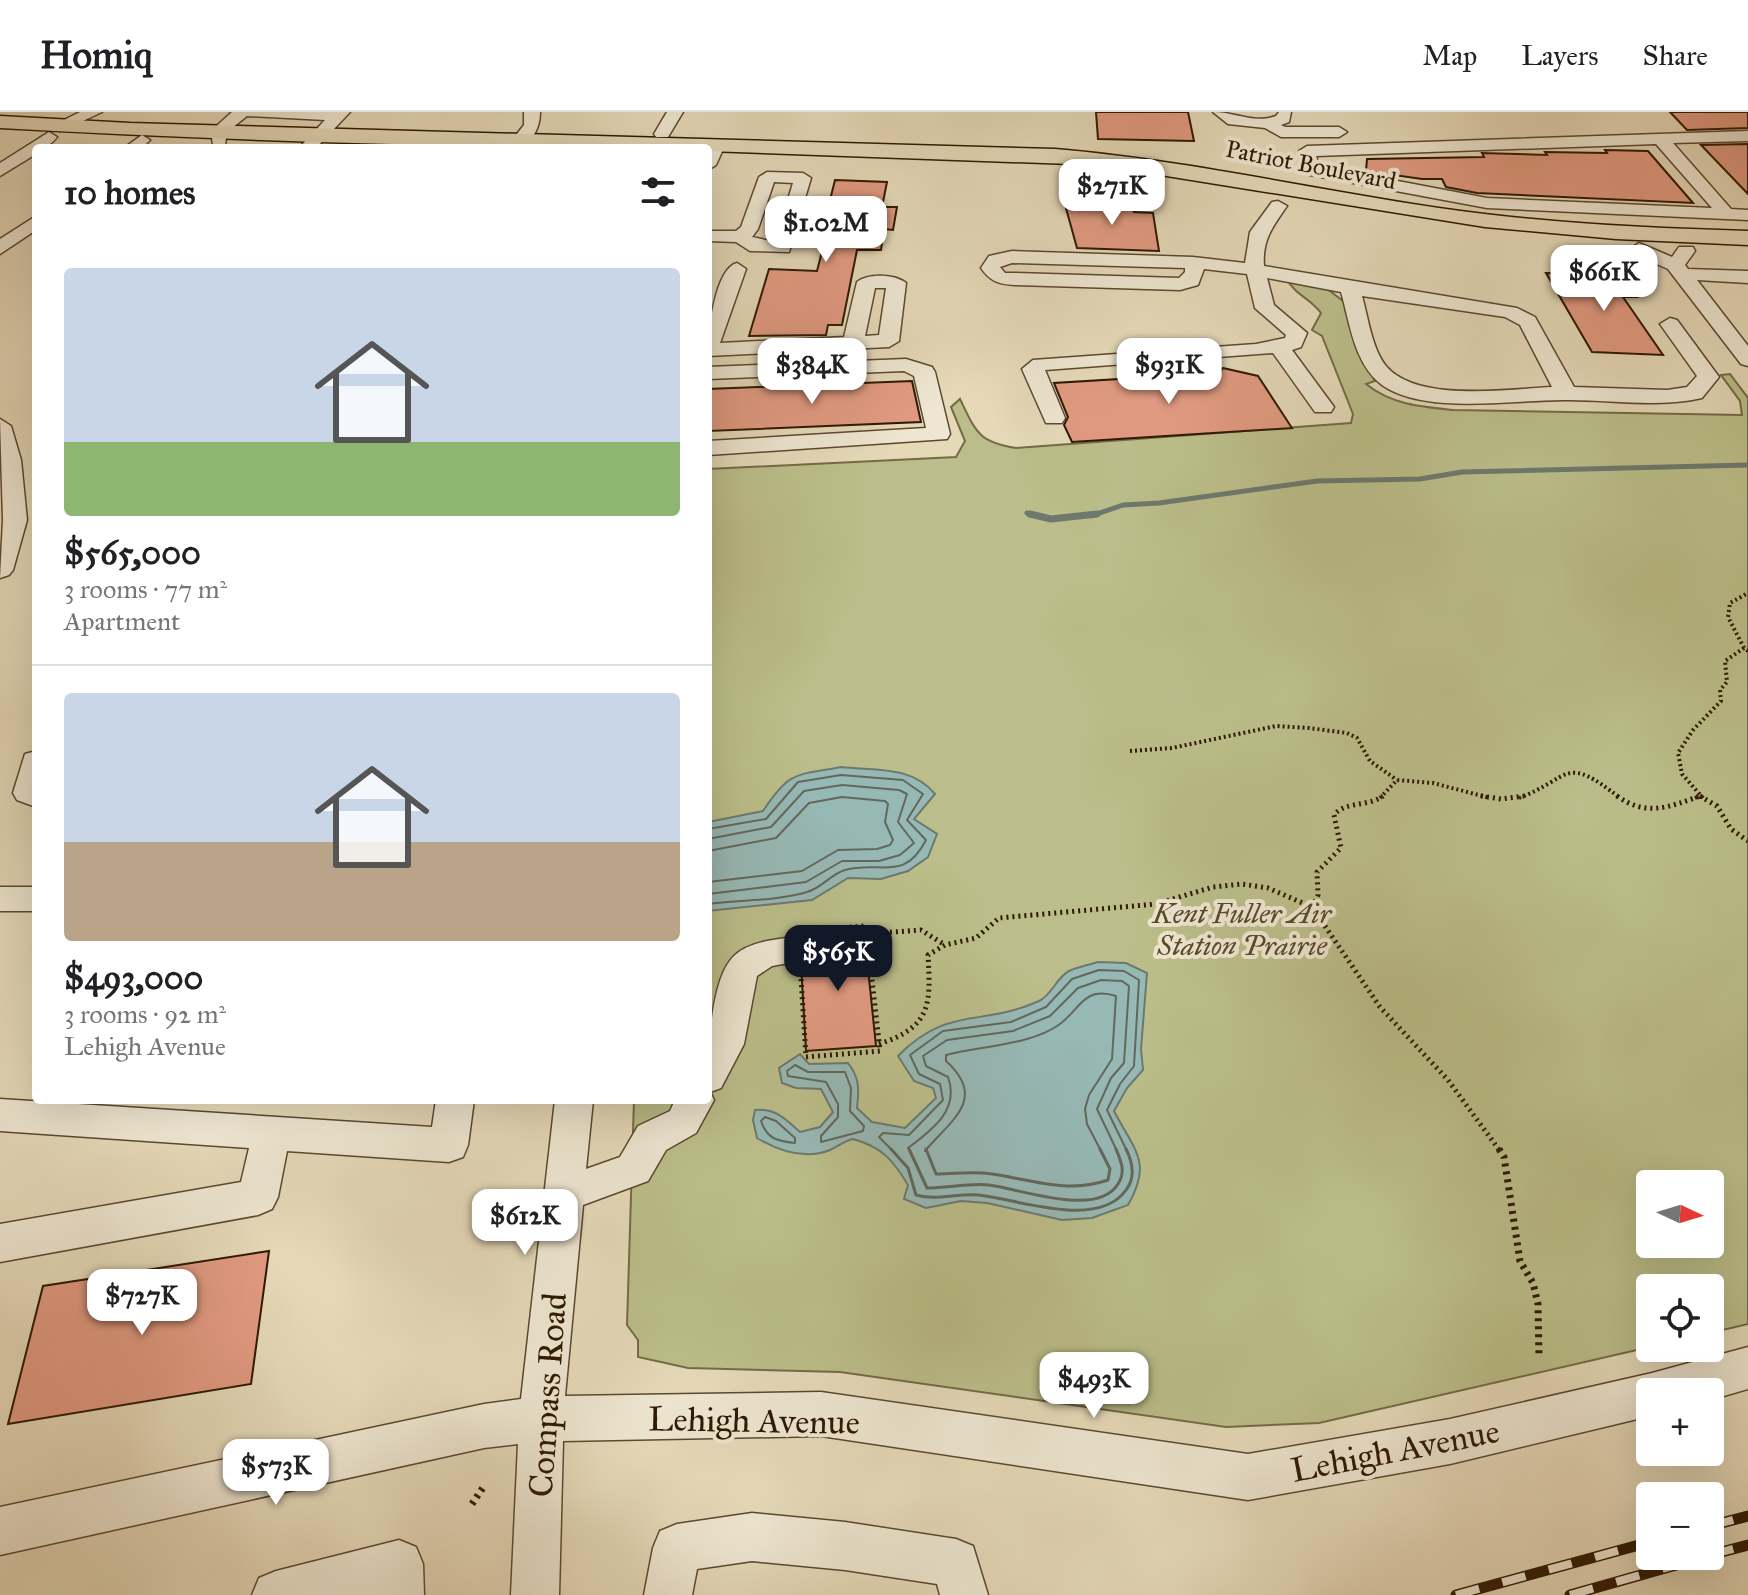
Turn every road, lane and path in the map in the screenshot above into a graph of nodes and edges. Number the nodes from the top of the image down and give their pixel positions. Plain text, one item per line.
1 (242, 112) edge
2 (249, 112) edge
3 (532, 112) edge
4 (548, 112) edge
5 (675, 112) edge
6 (1221, 112) edge
7 (1284, 112) edge
8 (340, 114) edge
9 (100, 117) edge
10 (0, 122) edge
11 (1275, 128) junction
12 (55, 132) junction
13 (1407, 132) dead end
14 (0, 134) edge
15 (662, 134) dead end
16 (1219, 136) dead end
17 (1748, 136) edge
18 (219, 137) junction
19 (1660, 139) junction
20 (531, 140) junction
21 (313, 142) edge
22 (38, 144) edge
23 (137, 144) edge
24 (348, 144) edge
25 (576, 144) edge
26 (32, 148) edge
27 (712, 156) edge
28 (0, 171) edge
29 (1309, 180) junction
30 (1278, 196) junction
31 (1748, 215) edge
32 (32, 224) edge
33 (1508, 225) junction
34 (1726, 226) junction
35 (1748, 228) edge
36 (712, 236) edge
37 (741, 237) junction
38 (1748, 238) edge
39 (0, 248) edge
40 (1748, 253) edge
41 (1193, 263) junction
42 (1681, 263) junction
43 (1255, 268) junction
44 (737, 269) dead end
45 (1748, 277) edge
46 (1350, 288) junction
47 (1670, 324) dead end
48 (712, 338) edge
49 (853, 342) dead end
50 (1280, 348) junction
51 (712, 349) edge
52 (1746, 356) edge
53 (712, 373) edge
54 (1566, 393) junction
55 (1323, 407) dead end
56 (1054, 418) dead end
57 (0, 426) edge
58 (712, 448) edge
59 (5, 541) edge
60 (0, 570) edge
61 (1748, 593) edge
62 (1746, 649) edge
63 (1130, 751) dead end
64 (32, 777) edge
65 (1397, 780) junction
66 (32, 794) edge
67 (1700, 796) junction
68 (1748, 841) edge
69 (0, 899) edge
70 (32, 899) edge
71 (1312, 907) junction
72 (866, 934) junction
73 (945, 945) junction
74 (798, 950) junction
75 (879, 1044) junction
76 (712, 1070) edge
77 (454, 1104) edge
78 (574, 1104) edge
79 (693, 1104) edge
80 (0, 1115) edge
81 (271, 1133) junction
82 (564, 1194) junction
83 (0, 1243) edge
84 (1539, 1357) dead end
85 (1748, 1368) edge
86 (1710, 1378) edge
87 (1636, 1398) edge
88 (541, 1419) junction
89 (484, 1486) dead end
90 (472, 1504) dead end
91 (0, 1531) edge
92 (276, 1595) edge
93 (400, 1595) edge
94 (535, 1595) edge
95 (668, 1595) edge
96 (964, 1595) edge

1 - 18 street
2 - 8 street
3 - 20 street
4 - 20 street
5 - 15 street
6 - 11 street
7 - 11 street
8 - 21 street
9 - 12 main road, Patriot Boulevard
9 - 18 main road, Patriot Boulevard
10 - 12 main road, Patriot Boulevard
11 - 13 street
11 - 16 street
12 - 14 main road, Patriot Boulevard
12 - 22 street
12 - 23 main road, Patriot Boulevard
17 - 19 street
18 - 21 main road, Patriot Boulevard
18 - 23 main road, Patriot Boulevard
19 - 29 street
19 - 34 street
20 - 21 main road, Patriot Boulevard
20 - 25 main road, Patriot Boulevard
21 - 24 main road, Patriot Boulevard
26 - 28 street
27 - 30 main road, Patriot Boulevard
29 - 30 main road, Patriot Boulevard
29 - 33 main road, Patriot Boulevard
29 - 34 street
30 - 33 main road
30 - 42 main road, Patriot Boulevard
30 - 43 street
31 - 34 street
32 - 39 street
33 - 34 main road, Patriot Boulevard
34 - 35 street
34 - 38 main road, Patriot Boulevard
36 - 37 street
37 - 37 street
40 - 42 main road, Patriot Boulevard
41 - 41 street
41 - 43 street
42 - 45 street
42 - 52 street
43 - 46 street
43 - 50 street
44 - 48 street
46 - 54 street
46 - 54 street
47 - 54 street
49 - 51 street
50 - 55 street
50 - 56 street
53 - 58 street
57 - 59 street
59 - 60 street
61 - 62 path
62 - 67 path
63 - 65 path
64 - 66 street
65 - 67 path
65 - 71 path
67 - 68 path
69 - 70 street
71 - 73 path
71 - 84 path
72 - 73 path
72 - 74 path
72 - 75 path
73 - 75 path
74 - 75 path
74 - 76 street
77 - 81 street
78 - 82 street, Compass Road
79 - 82 street
80 - 81 street
81 - 83 street
82 - 88 street, Compass Road
85 - 86 street
87 - 88 street, Lehigh Avenue
88 - 91 street, Lehigh Avenue
88 - 94 street, Compass Road
89 - 90 path
92 - 93 street
95 - 96 street

